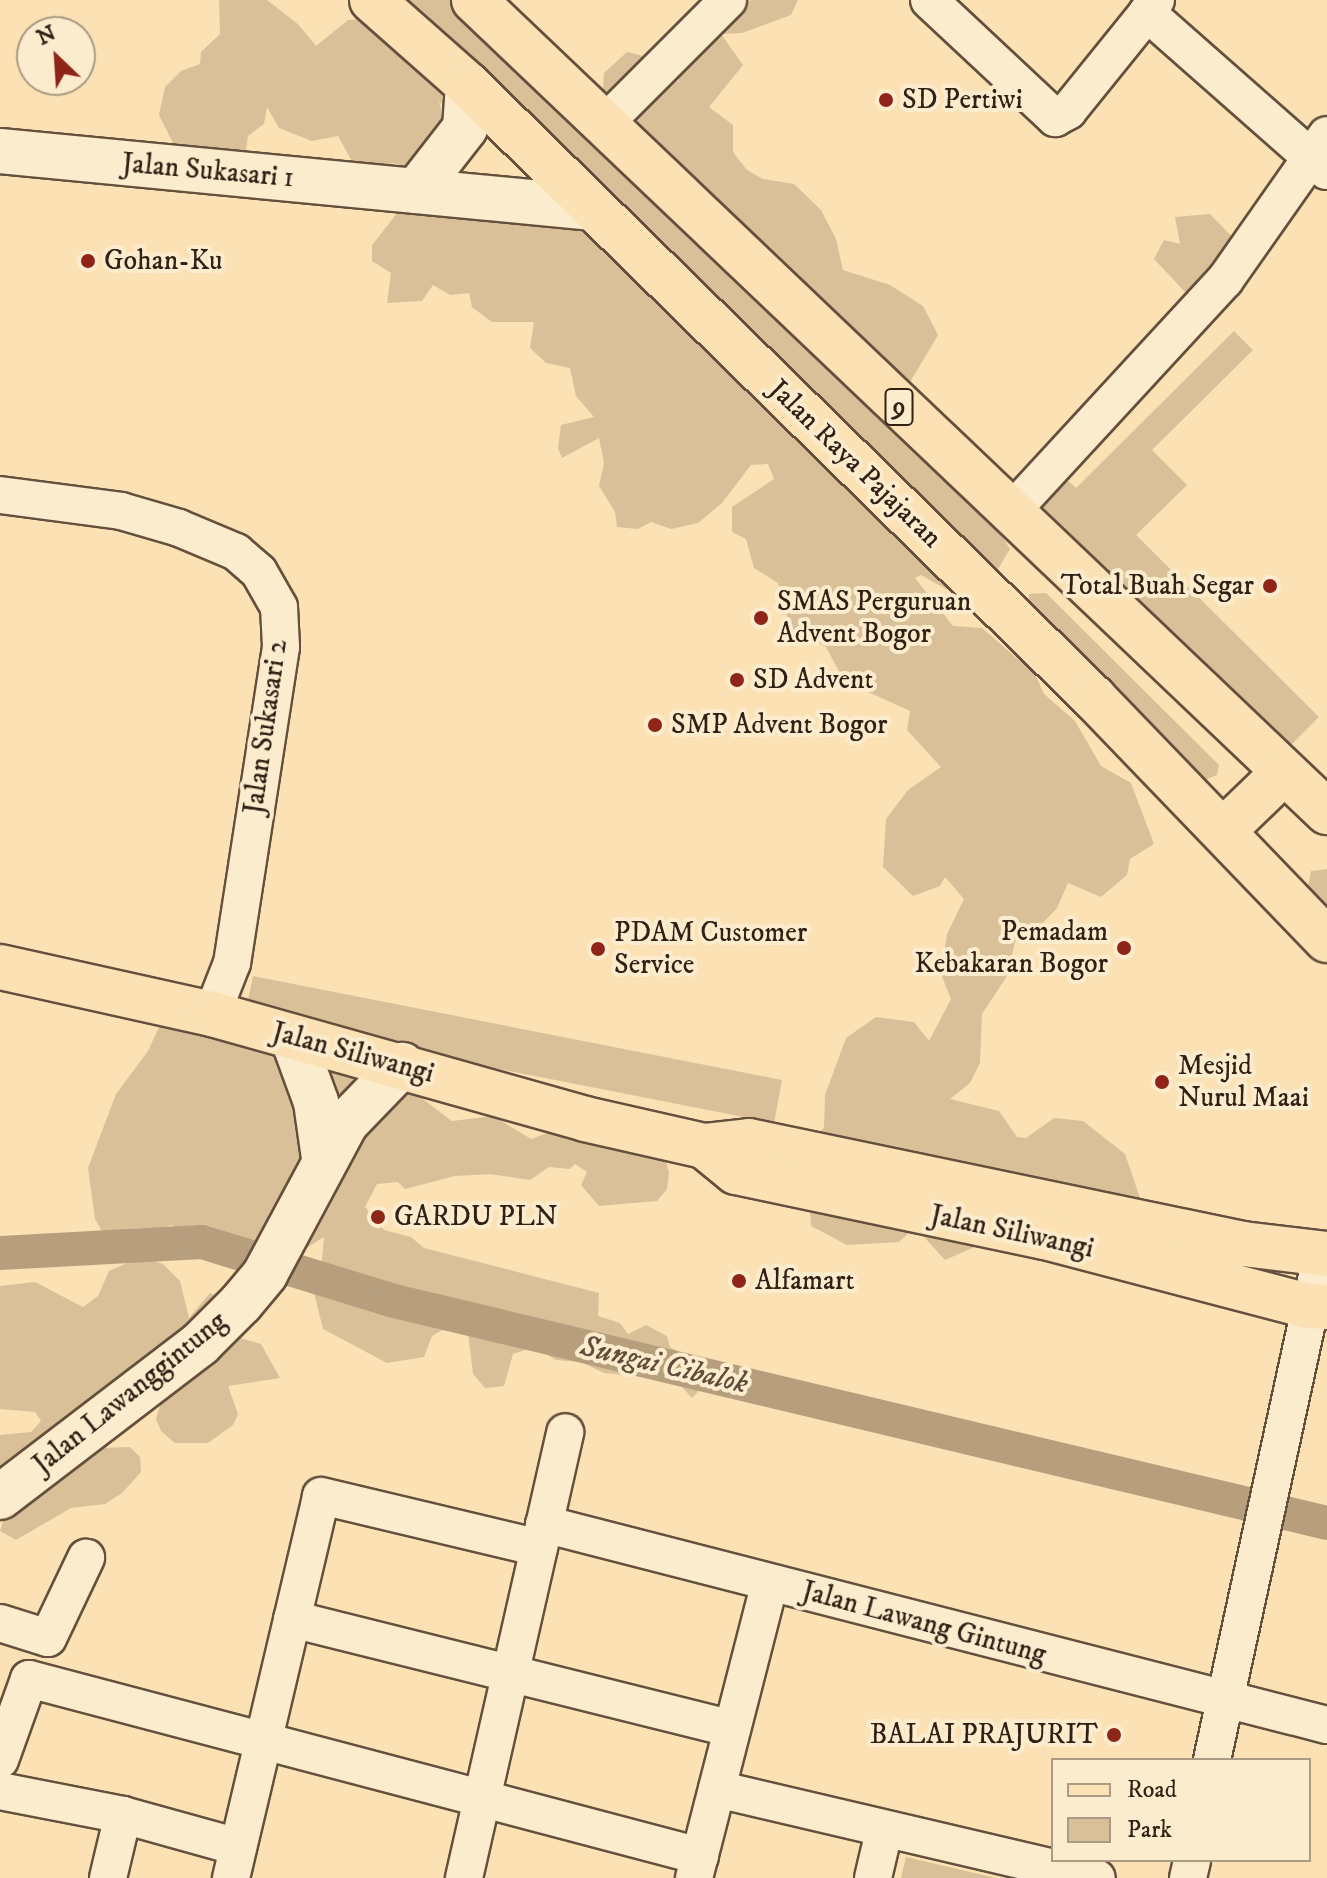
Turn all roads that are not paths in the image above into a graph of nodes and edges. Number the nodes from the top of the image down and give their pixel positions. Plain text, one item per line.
1 (372, 0) edge
2 (474, 0) edge
3 (728, 0) edge
4 (929, 0) edge
5 (1151, 6) edge
6 (468, 85) junction
7 (605, 123) junction
8 (0, 151) edge
9 (1321, 155) edge
10 (416, 191) junction
11 (593, 208) junction
12 (0, 495) edge
13 (1009, 514) junction
14 (1284, 772) junction
15 (1327, 812) edge
16 (1223, 831) junction
17 (1327, 940) edge
18 (0, 967) edge
19 (212, 1014) junction
20 (293, 1039) junction
21 (402, 1065) junction
22 (704, 1146) junction
23 (324, 1158) junction
24 (1324, 1254) edge
25 (1317, 1306) edge
26 (565, 1432) dead end
27 (0, 1497) edge
28 (541, 1536) junction
29 (86, 1558) dead end
30 (770, 1583) junction
31 (292, 1619) junction
32 (0, 1623) edge
33 (48, 1638) junction
34 (510, 1673) junction
35 (29, 1679) junction
36 (1224, 1701) junction
37 (1327, 1725) edge
38 (730, 1728) junction
39 (264, 1739) junction
40 (1212, 1758) edge
41 (0, 1760) edge
42 (717, 1789) junction
43 (0, 1791) edge
44 (482, 1797) junction
45 (123, 1815) junction
46 (884, 1831) junction
47 (235, 1862) edge
48 (697, 1867) edge
49 (108, 1878) edge
50 (464, 1878) edge
51 (873, 1878) edge
52 (1097, 1878) edge

1 - 6 main road, Jalan Raya Pajajaran
2 - 7 main road, 9
3 - 7 street
4 - 5 street
5 - 9 street
6 - 10 street
6 - 11 main road, Jalan Raya Pajajaran
7 - 13 main road, 9
8 - 10 street, Jalan Sukasari 1
9 - 13 street
10 - 11 street, Jalan Sukasari 1
11 - 16 main road, Jalan Raya Pajajaran
12 - 19 street, Jalan Sukasari 2
13 - 14 main road, 9
14 - 15 main road, 9
14 - 16 main road
16 - 17 main road, Jalan Raya Pajajaran
18 - 19 main road, Jalan Siliwangi
19 - 20 main road, Jalan Siliwangi
20 - 21 main road, Jalan Siliwangi
20 - 23 street
21 - 22 main road, Jalan Siliwangi
21 - 23 street, Jalan Lawanggintung
22 - 24 main road, Jalan Siliwangi
22 - 25 main road, Jalan Siliwangi
23 - 27 street, Jalan Lawanggintung
24 - 25 street
25 - 36 street
26 - 28 street
28 - 30 street
28 - 31 street
28 - 34 street
29 - 33 street
30 - 36 street, Jalan Lawang Gintung
30 - 38 street, Jalan Lawang Gintung
31 - 34 street
31 - 39 street
32 - 33 street
33 - 35 street
34 - 38 street
34 - 44 street
35 - 39 street, Jalan Lawang Gintung
35 - 41 street
36 - 37 street, Jalan Lawang Gintung
36 - 40 street
38 - 42 street, Jalan Lawang Gintung
39 - 44 street, Jalan Lawang Gintung
39 - 47 street
42 - 46 street
42 - 48 street, Jalan Lawang Gintung
43 - 45 street
44 - 48 street, Jalan Lawang Gintung
44 - 50 street
45 - 47 street
45 - 49 street
46 - 51 street
46 - 52 street

